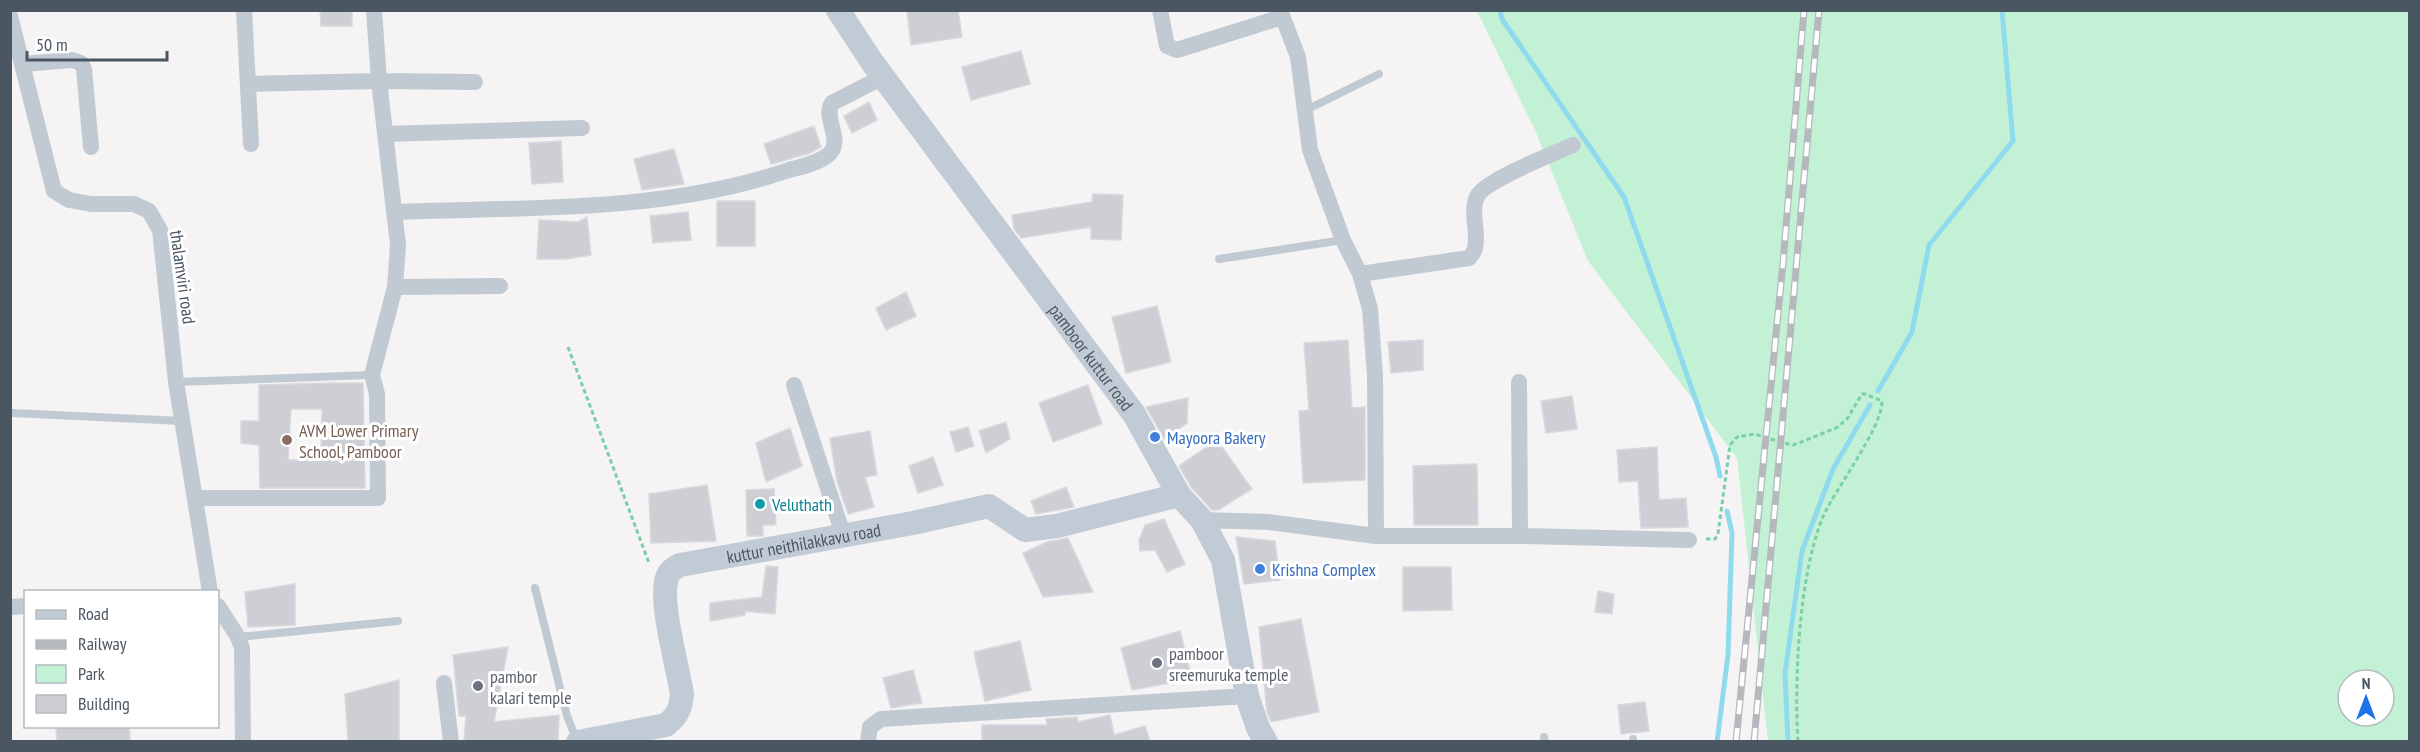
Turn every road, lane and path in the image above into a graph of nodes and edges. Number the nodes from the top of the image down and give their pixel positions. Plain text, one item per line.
1 (244, 10) edge
2 (374, 10) edge
3 (838, 10) edge
4 (1160, 10) edge
5 (1281, 14) edge
6 (10, 16) edge
7 (22, 64) junction
8 (1379, 74) dead end
9 (883, 77) junction
10 (379, 81) junction
11 (475, 82) dead end
12 (248, 84) junction
13 (1304, 111) junction
14 (582, 128) dead end
15 (385, 134) junction
16 (251, 144) dead end
17 (1573, 145) dead end
18 (92, 147) dead end
19 (395, 212) junction
20 (1343, 240) junction
21 (1219, 259) dead end
22 (1360, 274) junction
23 (500, 286) dead end
24 (395, 287) junction
25 (568, 347) dead end
26 (372, 375) junction
27 (176, 382) junction
28 (1519, 382) dead end
29 (794, 386) dead end
30 (12, 413) dead end
31 (183, 421) junction
32 (1179, 495) junction
33 (195, 498) junction
34 (1202, 520) junction
35 (843, 534) junction
36 (1376, 536) junction
37 (1520, 536) junction
38 (1689, 540) joint
39 (667, 578) junction
40 (535, 588) dead end
41 (210, 590) edge
42 (219, 609) edge
43 (398, 621) dead end
44 (238, 637) junction
45 (444, 683) dead end
46 (1246, 696) junction
47 (243, 741) edge
48 (451, 741) edge
49 (578, 741) edge
50 (868, 741) edge
51 (1266, 741) edge
52 (1798, 741) edge

1 - 12 street
2 - 10 street
3 - 9 main road, pamboor kuttur road
4 - 5 street
5 - 13 street
6 - 7 street, thalamviri road
7 - 18 street
7 - 27 street, thalamviri road
8 - 13 lane
9 - 19 street
9 - 32 main road, pamboor kuttur road
10 - 11 street
10 - 12 street
10 - 15 street
12 - 16 street
13 - 20 street
14 - 15 street
15 - 19 street
17 - 22 street
19 - 24 street
20 - 21 lane
20 - 22 street
22 - 36 street
23 - 24 street
24 - 26 street
25 - 39 path
26 - 27 lane
26 - 33 street
27 - 31 street, thalamviri road
28 - 37 street
29 - 35 street
30 - 31 lane
31 - 33 street, thalamviri road
32 - 34 main road, pamboor kuttur road
32 - 35 main road, kuttur neithilakkavu road
33 - 41 street, thalamviri road
34 - 36 street
34 - 46 main road, pamboor kuttur road
35 - 39 main road, kuttur neithilakkavu road
36 - 37 street
37 - 38 street
38 - 52 path
39 - 49 main road
40 - 49 lane
42 - 44 street
43 - 44 lane
44 - 47 street
45 - 48 street
46 - 50 street
46 - 51 main road, pamboor kuttur road

